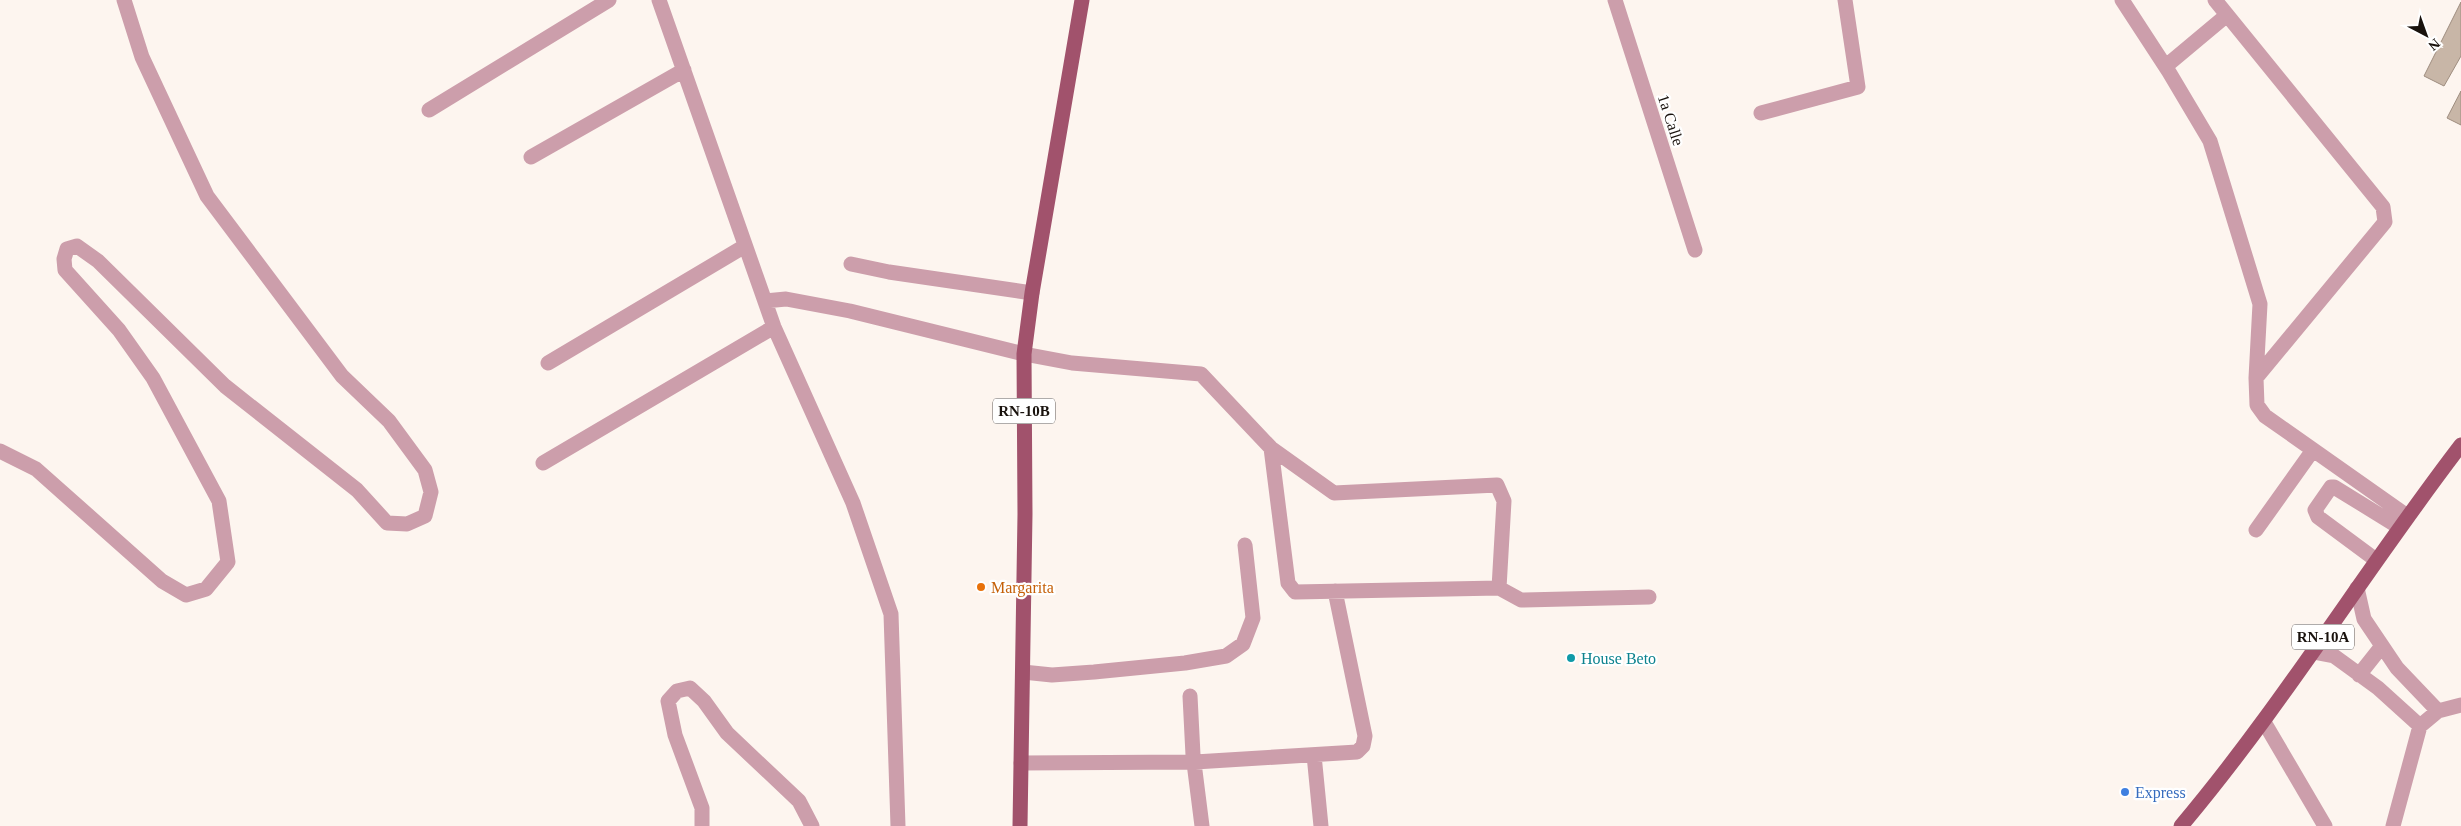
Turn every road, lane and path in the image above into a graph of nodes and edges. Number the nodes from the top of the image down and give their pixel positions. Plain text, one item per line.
1 (124, 0) edge
2 (609, 0) edge
3 (660, 0) edge
4 (1082, 0) edge
5 (1615, 0) edge
6 (1845, 0) edge
7 (2122, 0) edge
8 (2215, 0) edge
9 (2226, 15) junction
10 (2166, 66) junction
11 (684, 70) junction
12 (429, 110) dead end
13 (1761, 113) dead end
14 (532, 157) dead end
15 (745, 246) junction
16 (1695, 250) dead end
17 (851, 264) dead end
18 (1032, 293) junction
19 (765, 301) junction
20 (774, 327) junction
21 (1024, 354) junction
22 (548, 362) dead end
23 (2256, 378) junction
24 (2461, 445) edge
25 (1271, 448) junction
26 (2313, 450) junction
27 (0, 451) edge
28 (543, 463) dead end
29 (2403, 522) junction
30 (2256, 530) dead end
31 (1245, 545) dead end
32 (2376, 560) junction
33 (1499, 588) junction
34 (2357, 588) junction
35 (1335, 591) junction
36 (1649, 597) dead end
37 (2382, 646) junction
38 (2313, 652) junction
39 (1023, 672) junction
40 (2359, 675) junction
41 (1190, 696) dead end
42 (2461, 705) edge
43 (2438, 711) junction
44 (2264, 722) junction
45 (2420, 726) junction
46 (1314, 755) junction
47 (1195, 762) junction
48 (1021, 763) junction
49 (2397, 823) edge
50 (702, 826) edge
51 (812, 826) edge
52 (898, 826) edge
53 (1020, 826) edge
54 (1202, 826) edge
55 (1321, 826) edge
56 (2181, 826) edge
57 (2325, 826) edge

1 - 27 street
2 - 12 street
3 - 11 street
4 - 18 main road, RN-10B
5 - 16 street, 1a Calle
6 - 13 street
7 - 10 street
8 - 9 street
9 - 10 street
9 - 23 street
10 - 23 street
11 - 14 street
11 - 15 street
15 - 19 street
15 - 22 street
17 - 18 street
18 - 21 main road, RN-10B
19 - 20 street
19 - 21 street
20 - 28 street
20 - 52 street
21 - 25 street
21 - 39 main road, RN-10B
23 - 26 street
24 - 29 main road, RN-10A
25 - 33 street
25 - 35 street
26 - 29 street
26 - 30 street
29 - 32 main road, RN-10A
29 - 32 street
31 - 39 street
32 - 34 main road, RN-10A
33 - 35 street
33 - 36 street
34 - 37 street
34 - 38 main road, RN-10A
35 - 46 street
37 - 40 street
37 - 43 street
38 - 40 street
38 - 44 main road, RN-10A
39 - 48 main road, RN-10B
40 - 45 street
41 - 47 street
42 - 43 street
43 - 45 street
44 - 56 main road, RN-10A
44 - 57 street
45 - 49 street
46 - 47 street
46 - 55 street
47 - 48 street
47 - 54 street
48 - 53 main road, RN-10B
50 - 51 street

